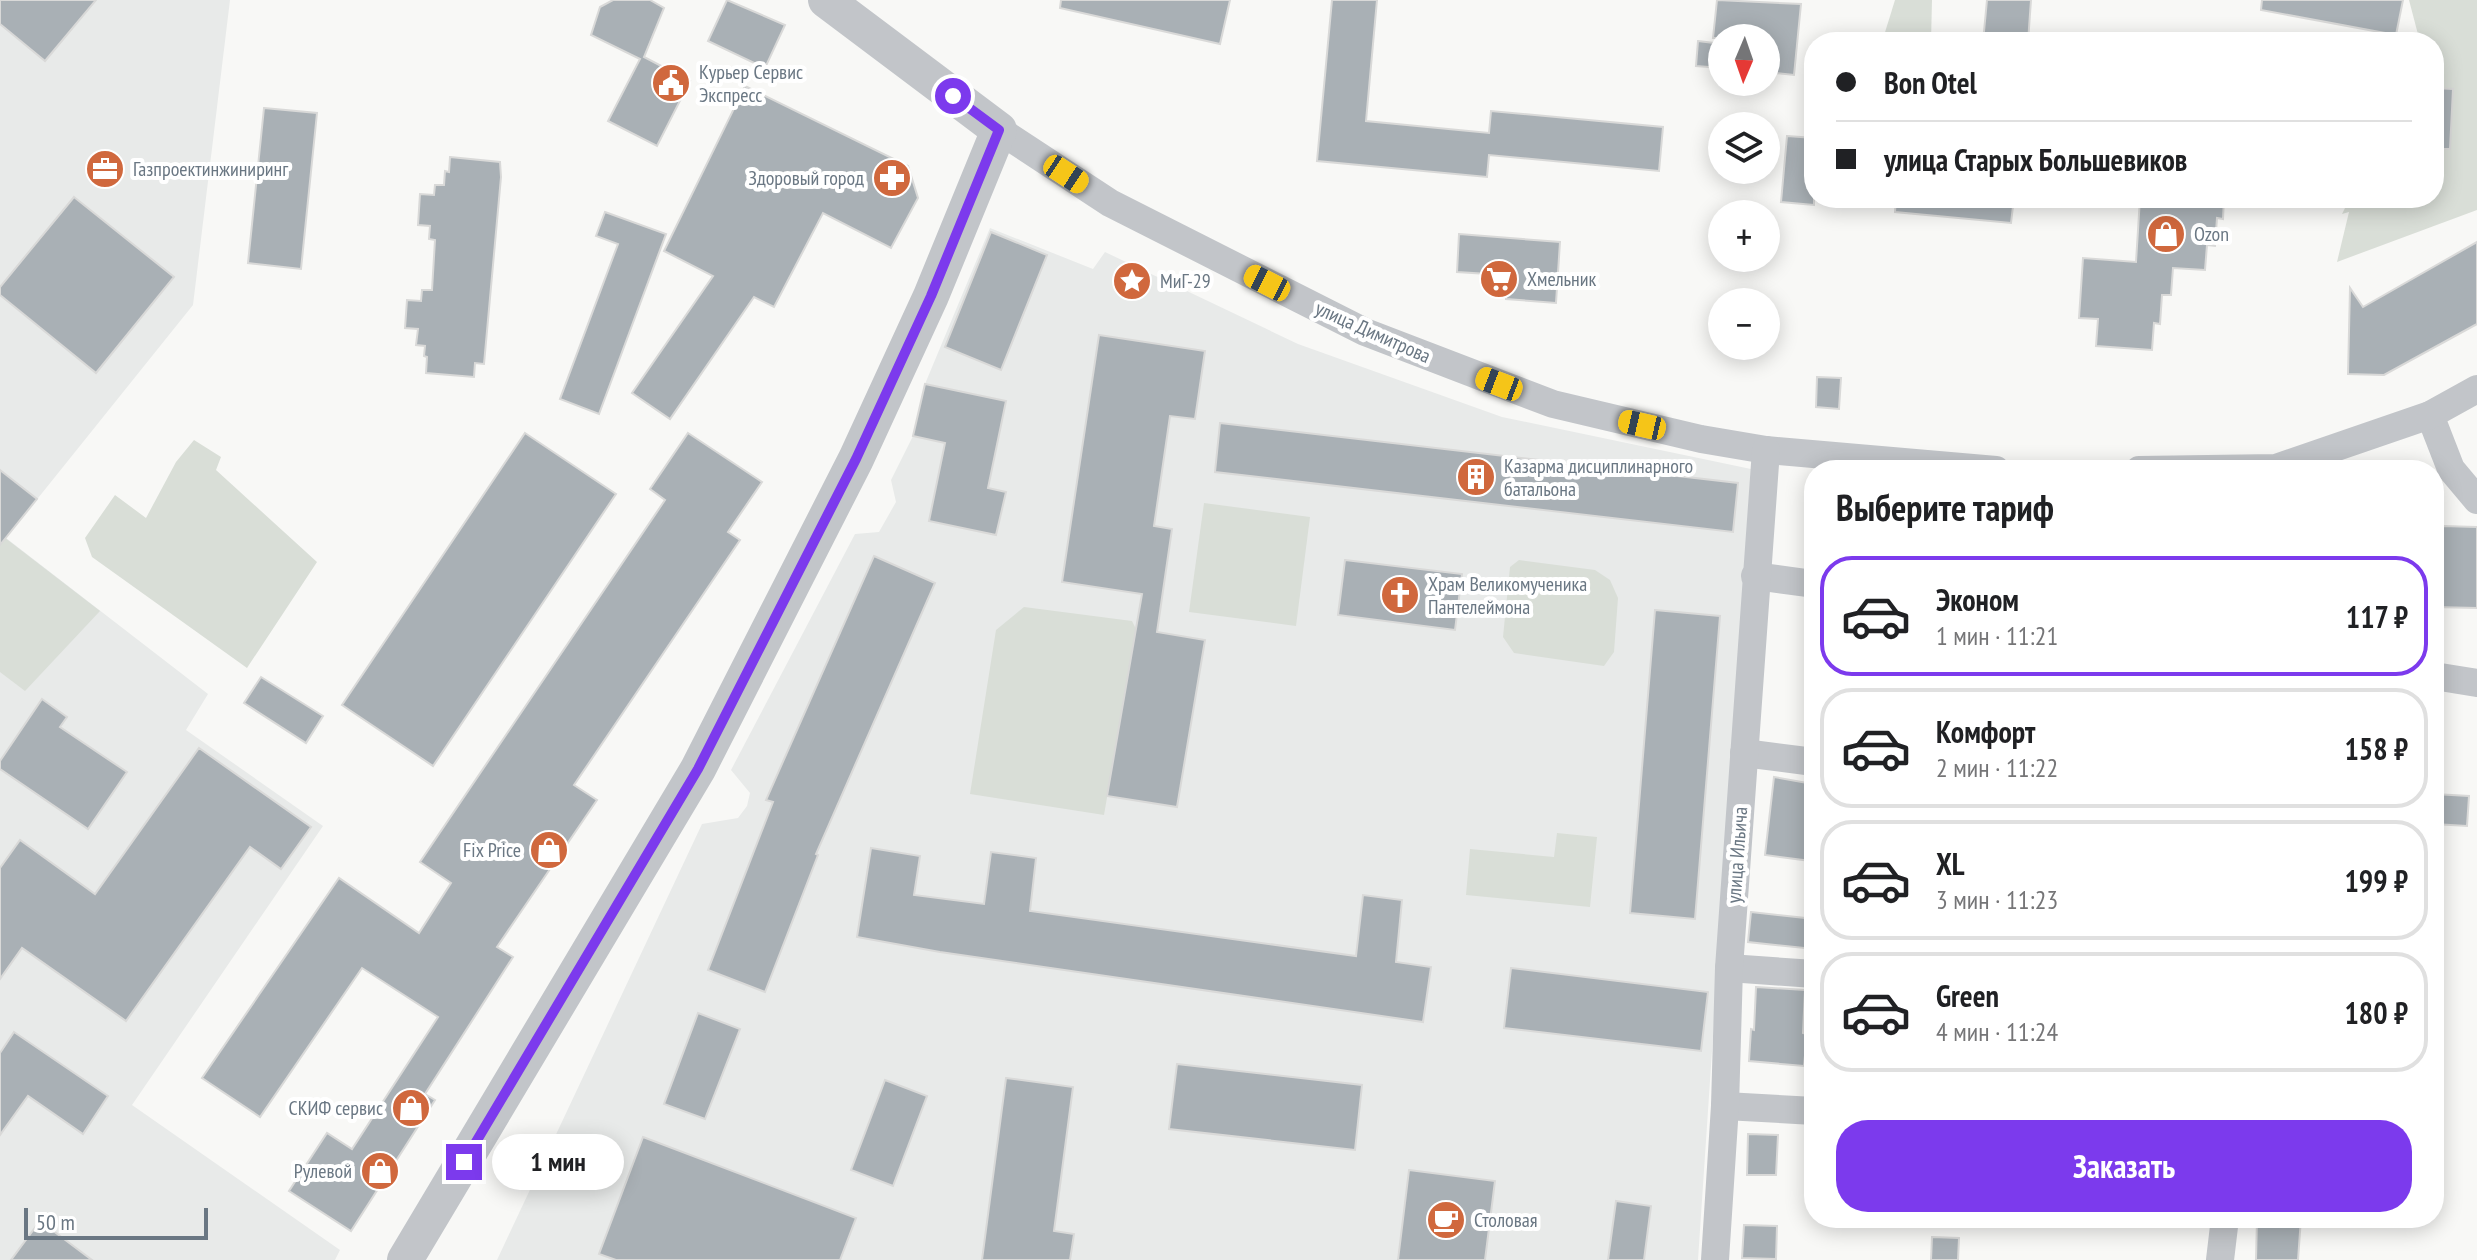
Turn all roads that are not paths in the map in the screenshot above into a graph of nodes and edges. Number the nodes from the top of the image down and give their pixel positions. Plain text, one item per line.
1 (826, 0) edge
2 (999, 130) junction
3 (2477, 389) edge
4 (2430, 415) junction
5 (1766, 450) junction
6 (1881, 460) edge
7 (2302, 460) edge
8 (2477, 500) edge
9 (1755, 576) junction
10 (1804, 583) edge
11 (2444, 678) edge
12 (2477, 683) edge
13 (1744, 753) junction
14 (1804, 761) edge
15 (1729, 968) junction
16 (1804, 973) edge
17 (1725, 1106) junction
18 (1804, 1110) edge
19 (2224, 1228) edge
20 (405, 1260) edge
21 (1715, 1260) edge
22 (2220, 1260) edge

1 - 2 street, улица Димитрова
2 - 5 street, улица Димитрова
2 - 20 street
3 - 4 street
4 - 7 street
4 - 8 street
5 - 6 street, улица Димитрова
5 - 9 street, улица Ильича
9 - 10 street
9 - 13 street, улица Ильича
11 - 12 street
13 - 14 street
13 - 15 street, улица Ильича
15 - 16 street
15 - 17 street, улица Ильича
17 - 18 street
17 - 21 street, улица Ильича
19 - 22 street

